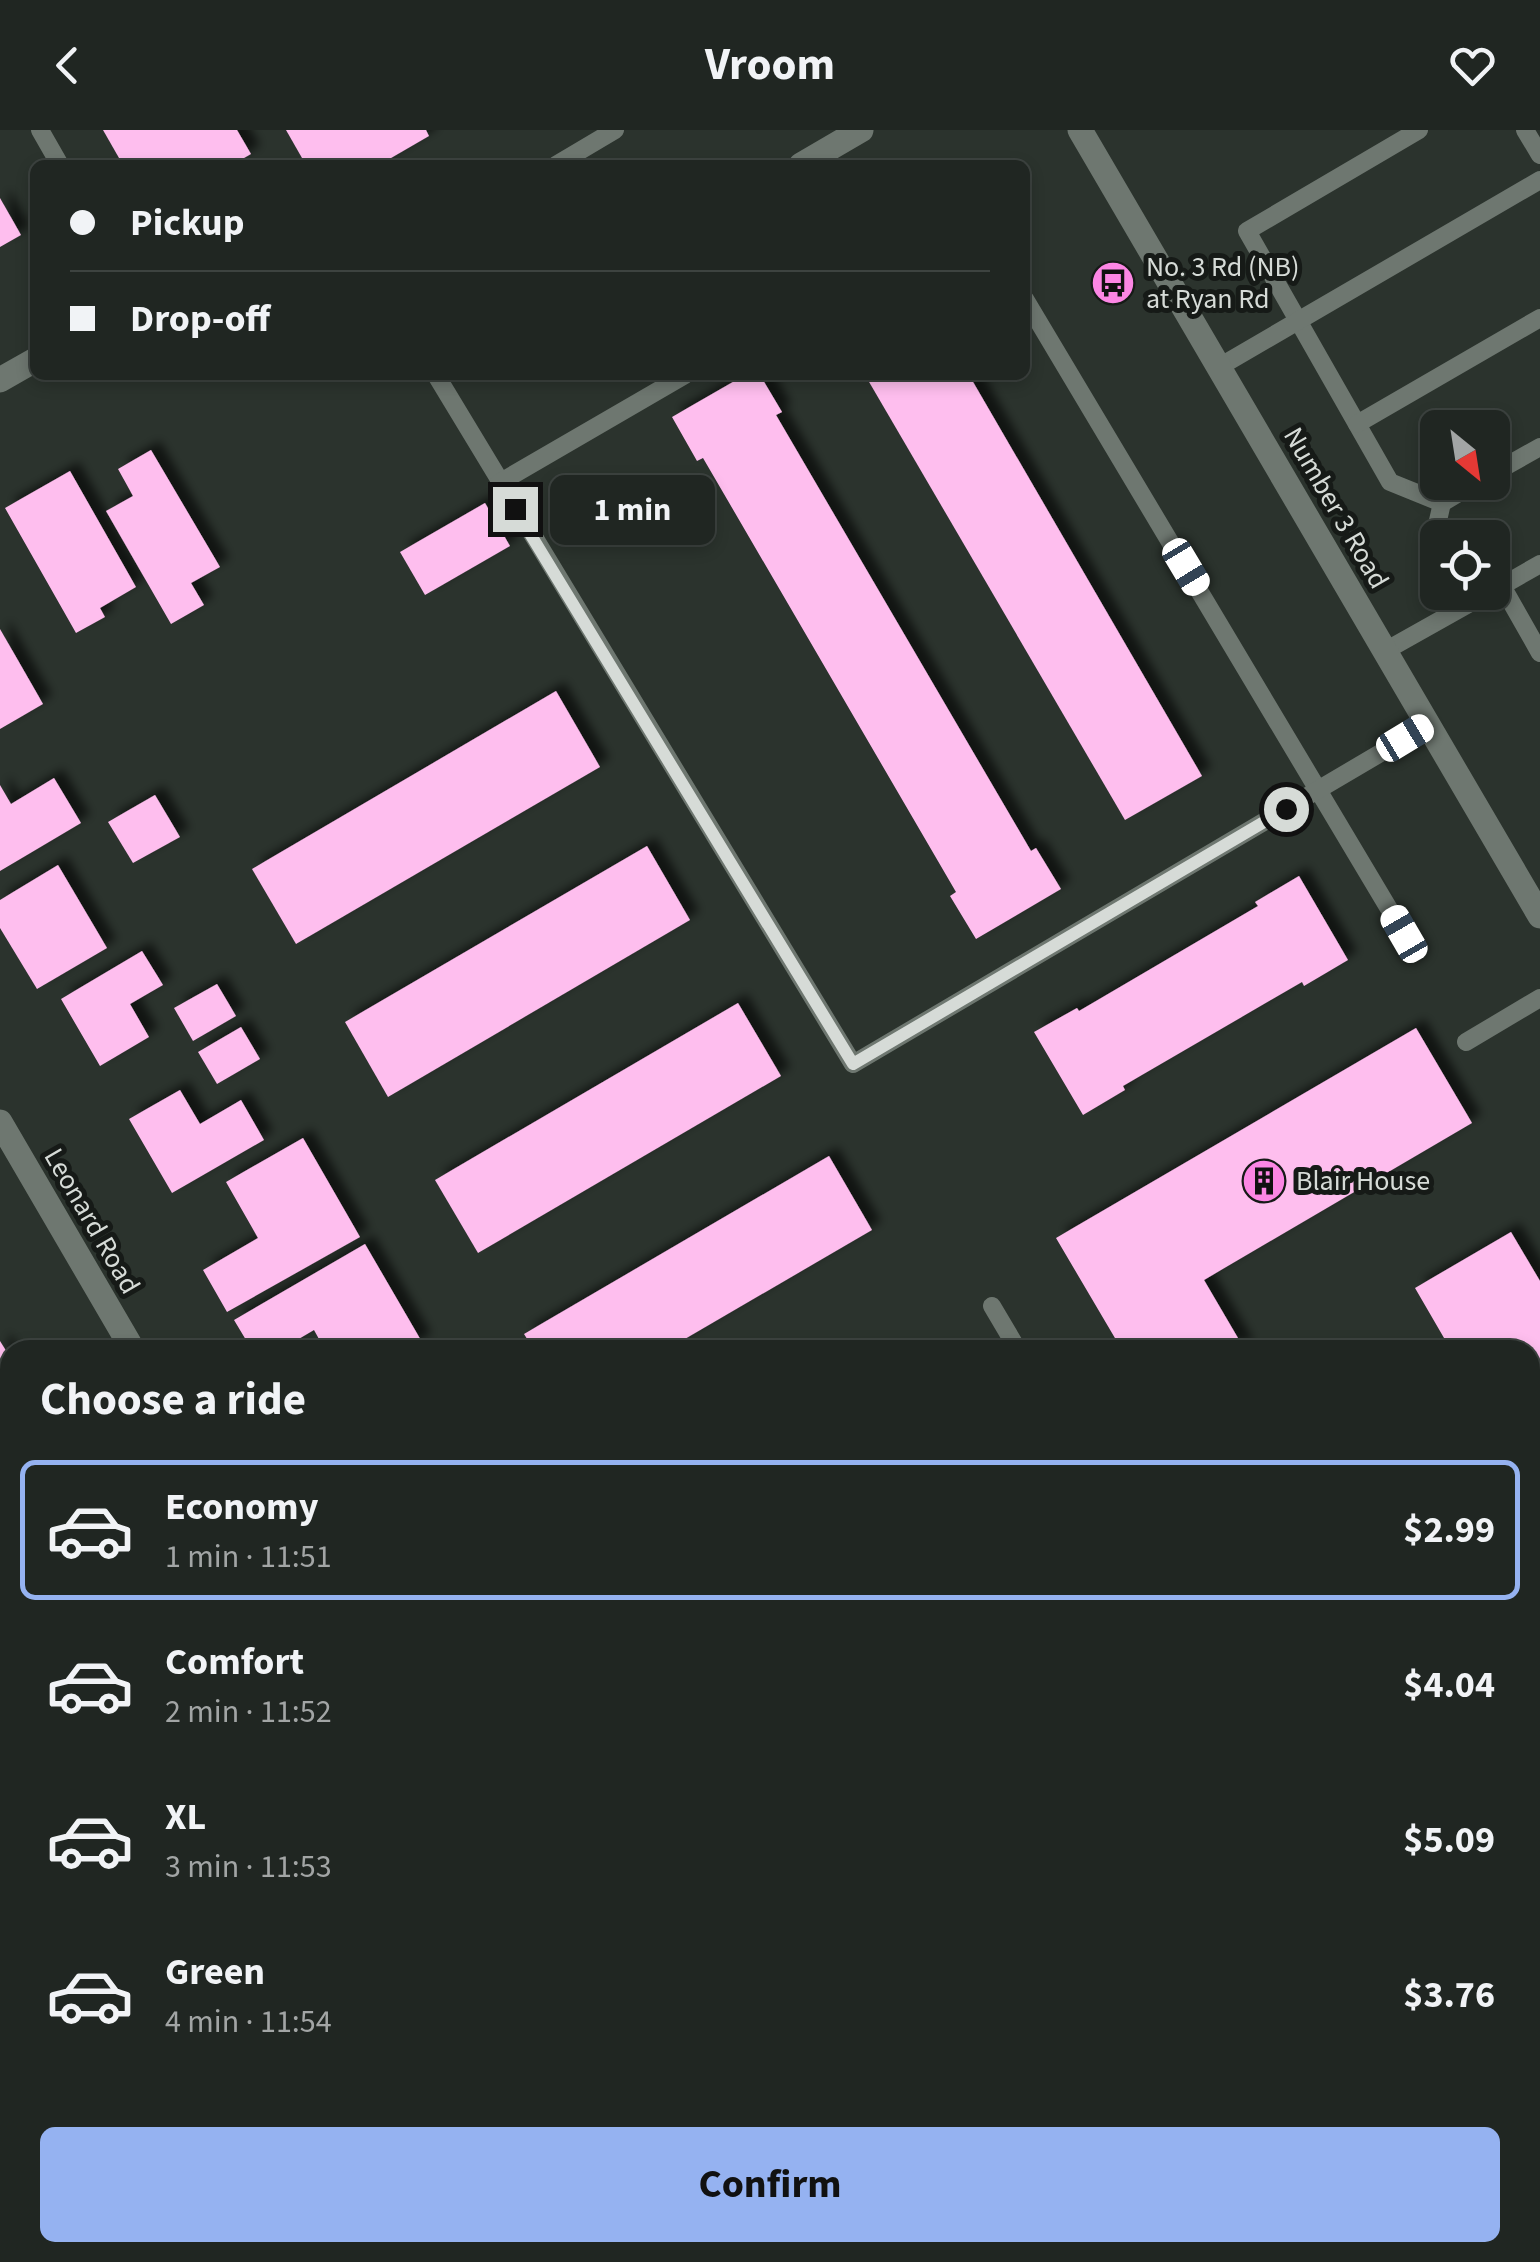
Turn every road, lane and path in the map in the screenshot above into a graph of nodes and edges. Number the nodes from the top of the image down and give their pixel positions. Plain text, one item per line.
1 (40, 130) edge
2 (615, 130) edge
3 (861, 130) edge
4 (1080, 130) edge
5 (1420, 130) edge
6 (1525, 130) edge
7 (1540, 155) edge
8 (57, 160) edge
9 (564, 160) edge
10 (810, 160) edge
11 (1540, 180) edge
12 (1030, 308) edge
13 (1540, 318) edge
14 (1299, 321) junction
15 (30, 363) edge
16 (1218, 367) junction
17 (0, 380) edge
18 (439, 380) edge
19 (676, 380) edge
20 (1357, 424) junction
21 (1540, 447) edge
22 (1510, 464) edge
23 (499, 483) junction
24 (1447, 500) edge
25 (1442, 503) junction
26 (1440, 520) edge
27 (1540, 564) edge
28 (1510, 581) edge
29 (1458, 610) edge
30 (1509, 610) edge
31 (1385, 650) junction
32 (1540, 653) edge
33 (1428, 725) junction
34 (1320, 789) junction
35 (1540, 916) edge
36 (1404, 934) dead end
37 (1540, 998) edge
38 (1466, 1042) dead end
39 (0, 1122) edge
40 (992, 1306) dead end
41 (127, 1340) edge
42 (1012, 1340) edge

1 - 8 lane
2 - 9 lane
3 - 10 main road
4 - 16 main road, Number 3 Road
5 - 14 lane
6 - 7 lane
11 - 14 lane
12 - 34 lane
13 - 20 lane
14 - 16 lane
14 - 20 lane
15 - 17 main road
16 - 31 main road, Number 3 Road
18 - 23 lane
19 - 23 lane
20 - 25 lane
21 - 22 lane
23 - 34 lane
24 - 25 lane
25 - 26 lane
27 - 28 lane
29 - 31 lane
30 - 32 lane
31 - 33 main road, Number 3 Road
33 - 34 lane
33 - 35 main road, Number 3 Road
34 - 36 lane
37 - 38 lane
39 - 41 main road, Leonard Road
40 - 42 lane

